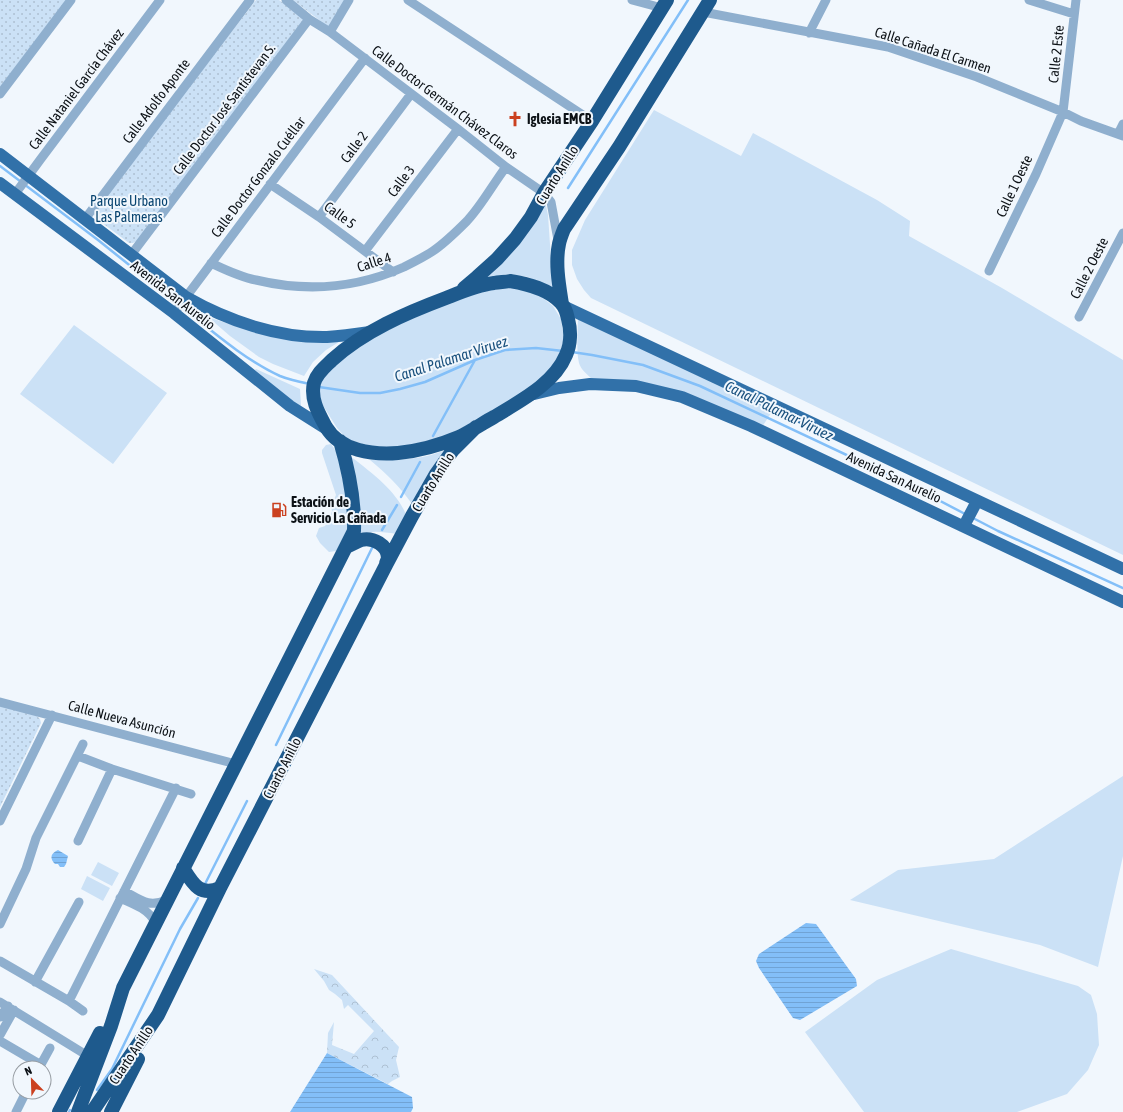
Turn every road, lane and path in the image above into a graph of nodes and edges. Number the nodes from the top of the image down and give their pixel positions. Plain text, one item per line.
1 (71, 0) edge
2 (160, 0) edge
3 (250, 0) edge
4 (286, 0) edge
5 (349, 0) edge
6 (408, 0) edge
7 (632, 0) edge
8 (826, 0) edge
9 (1029, 0) edge
10 (1076, 0) edge
11 (665, 4) edge
12 (707, 6) edge
13 (1074, 14) junction
14 (310, 19) junction
15 (330, 32) junction
16 (809, 33) junction
17 (365, 58) junction
18 (0, 94) edge
19 (411, 94) junction
20 (1064, 112) junction
21 (592, 121) junction
22 (1123, 124) edge
23 (458, 129) junction
24 (1121, 135) edge
25 (0, 154) edge
26 (506, 166) junction
27 (28, 178) junction
28 (0, 182) edge
29 (270, 184) junction
30 (17, 193) junction
31 (544, 193) junction
32 (319, 217) junction
33 (85, 219) junction
34 (1123, 232) edge
35 (559, 245) junction
36 (365, 251) junction
37 (131, 255) junction
38 (211, 263) junction
39 (989, 271) dead end
40 (393, 272) junction
41 (456, 294) junction
42 (184, 299) junction
43 (563, 305) junction
44 (175, 312) junction
45 (1079, 317) dead end
46 (371, 332) junction
47 (530, 395) junction
48 (476, 427) junction
49 (328, 430) junction
50 (340, 441) junction
51 (975, 504) junction
52 (964, 524) junction
53 (346, 547) junction
54 (386, 564) junction
55 (1123, 569) edge
56 (1123, 602) edge
57 (0, 702) edge
58 (52, 715) junction
59 (83, 744) dead end
60 (78, 756) junction
61 (236, 764) junction
62 (112, 769) junction
63 (176, 788) junction
64 (191, 794) dead end
65 (0, 821) edge
66 (78, 841) dead end
67 (183, 868) junction
68 (220, 888) junction
69 (122, 895) junction
70 (167, 900) junction
71 (79, 902) dead end
72 (0, 924) edge
73 (154, 927) junction
74 (0, 961) edge
75 (35, 982) junction
76 (123, 988) junction
77 (69, 1001) junction
78 (7, 1006) edge
79 (83, 1011) dead end
80 (158, 1015) junction
81 (0, 1017) edge
82 (0, 1035) edge
83 (0, 1041) edge
84 (50, 1048) dead end
85 (88, 1056) junction
86 (30, 1060) edge
87 (43, 1060) edge
88 (22, 1100) edge
89 (16, 1112) edge
90 (59, 1112) edge
91 (78, 1112) edge
92 (92, 1112) edge
93 (111, 1112) edge

1 - 18 street
2 - 27 street, Calle Nataniel García Chávez
3 - 33 street, Calle Adolfo Aponte
4 - 14 street, Calle Doctor Germán Chávez Claros
5 - 15 street
6 - 21 street
7 - 11 street
8 - 16 street
9 - 13 street
10 - 13 street, Calle 2 Este
11 - 21 highway, Cuarto Anillo
12 - 16 street, Calle Cañada El Carmen
12 - 35 highway
13 - 20 street, Calle 2 Este
14 - 15 street, Calle Doctor Germán Chávez Claros
14 - 37 street, Calle Doctor José Santistevan S.
15 - 17 street, Calle Doctor Germán Chávez Claros
16 - 20 street, Calle Cañada El Carmen
17 - 19 street, Calle Doctor Germán Chávez Claros
17 - 29 street, Calle Doctor Gonzalo Cuéllar
19 - 23 street, Calle Doctor Germán Chávez Claros
19 - 32 street, Calle 2
20 - 24 street, Calle Cañada El Carmen
20 - 39 street, Calle 1 Oeste
21 - 31 highway, Cuarto Anillo
22 - 24 street
23 - 26 street, Calle Doctor Germán Chávez Claros
23 - 36 street, Calle 3
25 - 27 main road, Avenida San Aurelio
26 - 31 street, Calle Doctor Germán Chávez Claros
26 - 40 street, Calle 4
27 - 30 street, Calle Nataniel García Chávez
27 - 33 main road, Avenida San Aurelio
28 - 30 main road, Avenida San Aurelio
29 - 32 street, Calle 5
29 - 38 street, Calle Doctor Gonzalo Cuéllar
30 - 44 main road, Avenida San Aurelio
31 - 35 street, Calle Doctor Germán Chávez Claros
31 - 41 highway, Cuarto Anillo
32 - 36 street, Calle 5
33 - 37 main road, Avenida San Aurelio
34 - 45 street, Calle 2 Oeste
35 - 43 highway
36 - 40 street, Calle 5
37 - 42 main road, Avenida San Aurelio
38 - 40 street, Calle 4
38 - 42 street, Calle Doctor Gonzalo Cuéllar
41 - 43 highway
41 - 46 highway
42 - 44 street, Calle Doctor Gonzalo Cuéllar
42 - 46 main road, Avenida San Aurelio
43 - 47 highway
43 - 51 main road, Avenida San Aurelio
44 - 49 main road, Avenida San Aurelio
46 - 49 highway
47 - 48 highway
47 - 52 main road, Avenida San Aurelio
48 - 50 highway
48 - 54 highway, Cuarto Anillo
49 - 50 highway
50 - 53 highway, Cuarto Anillo
51 - 52 main road
51 - 55 main road, Avenida San Aurelio
52 - 56 main road, Avenida San Aurelio
53 - 54 highway
53 - 61 highway, Cuarto Anillo
54 - 68 highway, Cuarto Anillo
57 - 58 street, Calle Nueva Asunción
58 - 61 street, Calle Nueva Asunción
58 - 65 street
59 - 60 street
60 - 62 street
60 - 72 street
61 - 67 highway, Cuarto Anillo
62 - 63 street
62 - 66 street
63 - 64 street
63 - 69 street
67 - 68 highway
67 - 70 highway, Cuarto Anillo
68 - 80 highway, Cuarto Anillo
69 - 70 street
69 - 73 street
69 - 77 street
70 - 73 highway, Cuarto Anillo
71 - 75 street
73 - 76 highway, Cuarto Anillo
74 - 75 street
75 - 77 street
76 - 85 highway
76 - 91 highway, Cuarto Anillo
77 - 79 street
78 - 81 street
78 - 82 street
78 - 85 street
80 - 92 highway, Cuarto Anillo
80 - 93 highway
83 - 86 street
84 - 87 street
85 - 90 highway
88 - 89 street

